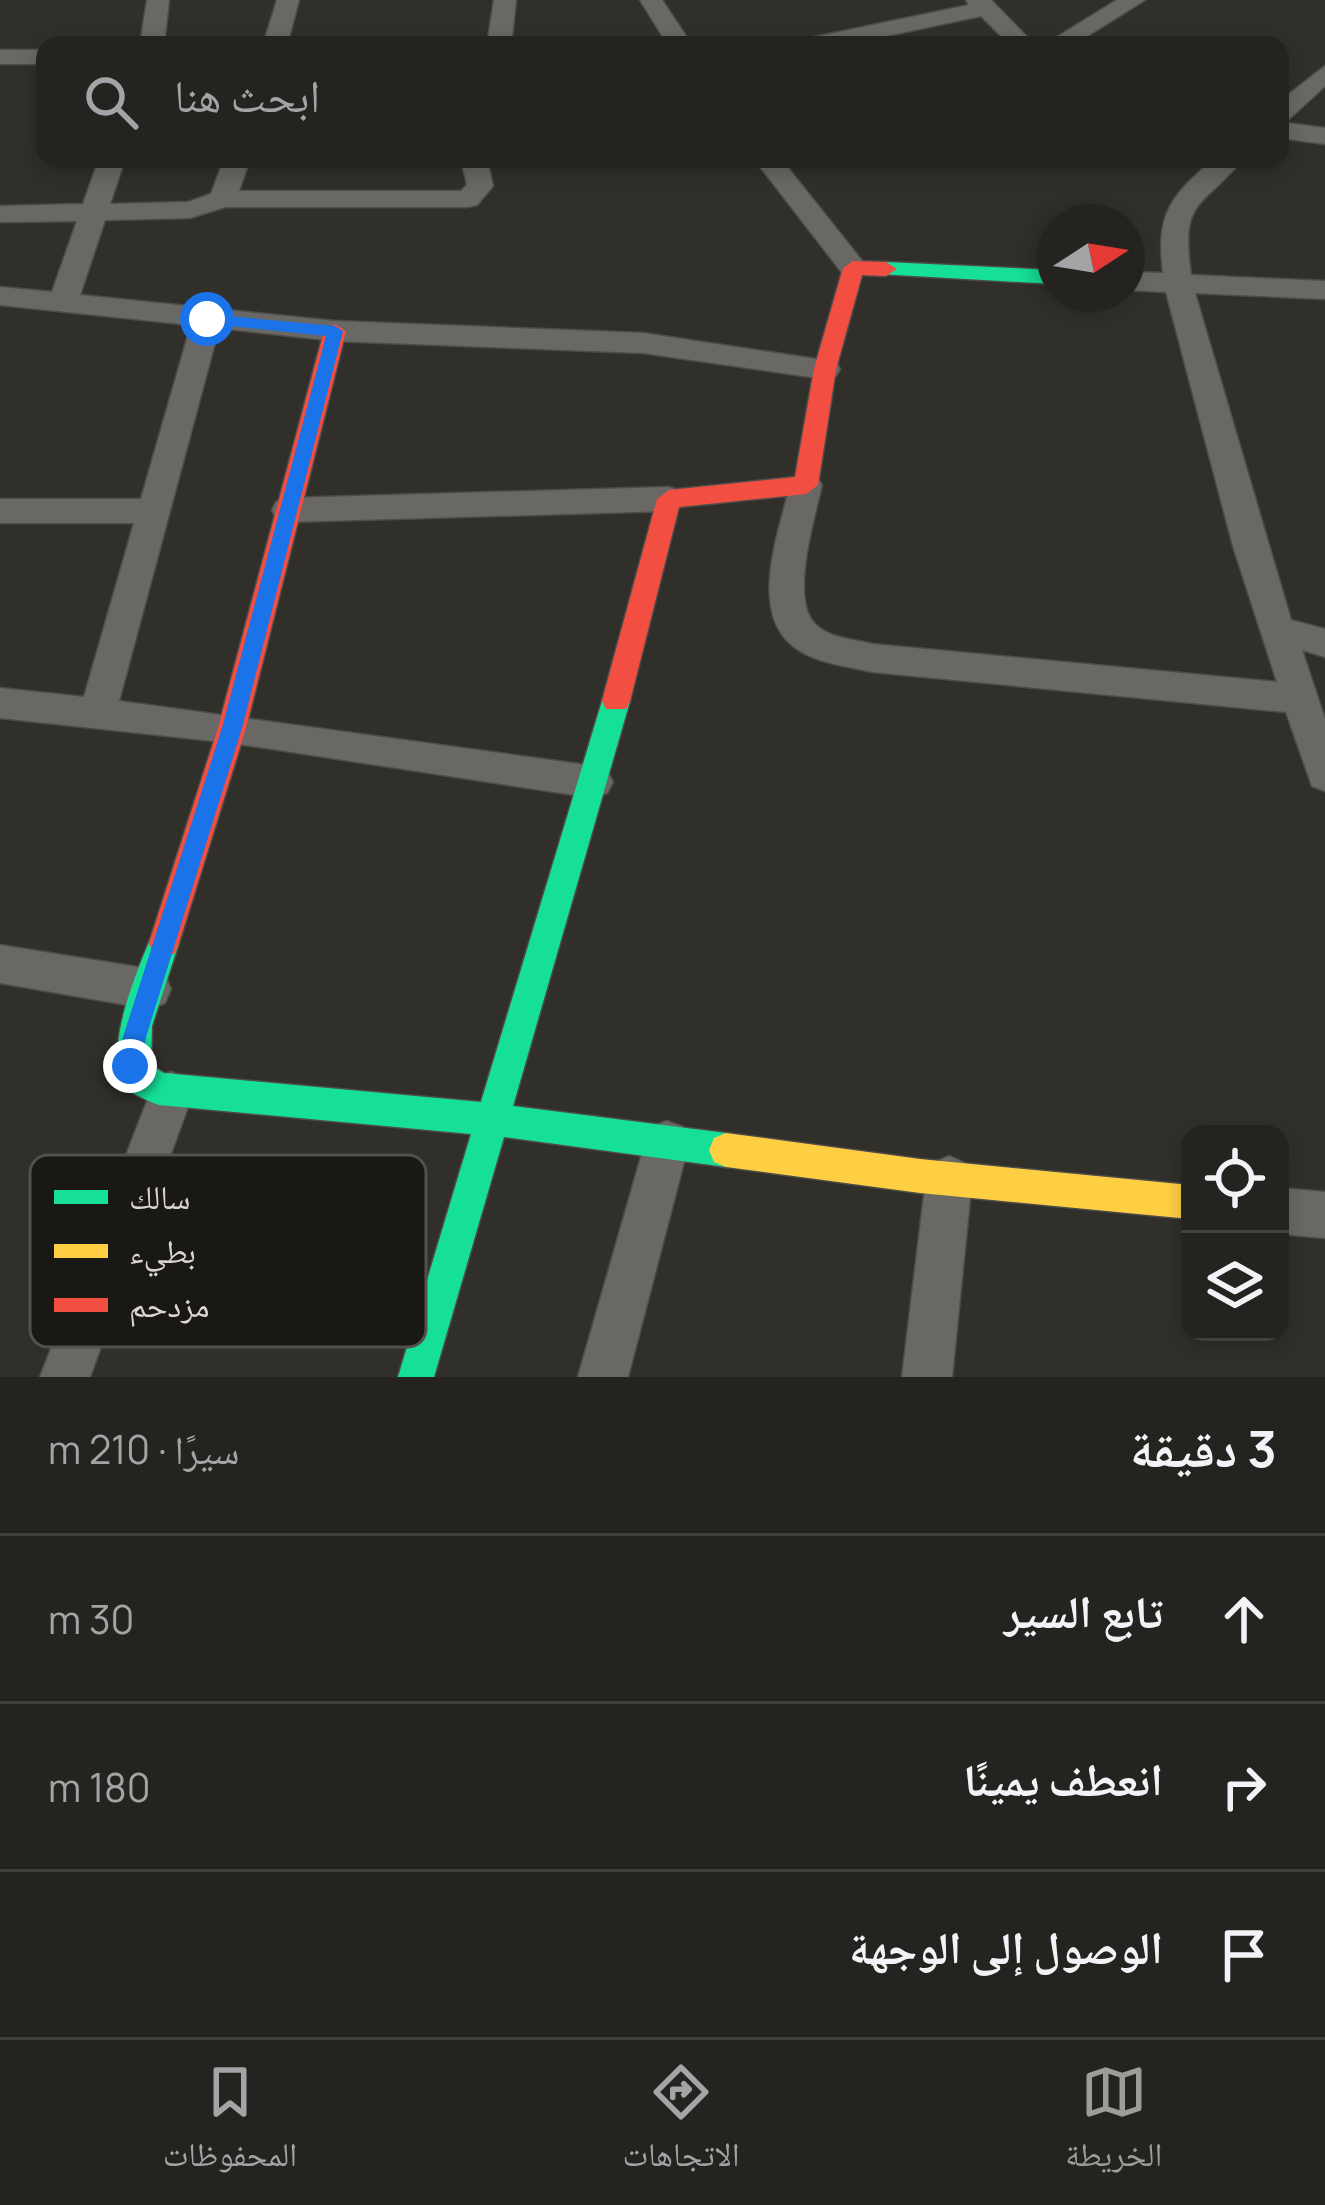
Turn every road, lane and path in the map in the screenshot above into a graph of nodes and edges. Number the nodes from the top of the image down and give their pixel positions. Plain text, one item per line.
1 (158, 0) edge
2 (288, 0) edge
3 (505, 0) edge
4 (651, 0) edge
5 (1134, 0) edge
6 (981, 4) edge
7 (153, 36) edge
8 (278, 36) edge
9 (501, 36) edge
10 (674, 36) edge
11 (848, 36) edge
12 (1014, 36) edge
13 (1072, 36) edge
14 (0, 57) edge
15 (36, 57) edge
16 (1325, 73) edge
17 (1289, 106) edge
18 (1289, 131) edge
19 (1325, 136) edge
20 (109, 168) edge
21 (234, 168) edge
22 (476, 168) edge
23 (774, 168) edge
24 (1212, 168) edge
25 (223, 200) junction
26 (92, 213) junction
27 (0, 214) edge
28 (854, 268) junction
29 (1037, 277) edge
30 (1145, 282) edge
31 (1178, 283) junction
32 (1325, 290) edge
33 (0, 296) edge
34 (63, 302) junction
35 (207, 319) junction
36 (335, 331) junction
37 (825, 369) junction
38 (806, 485) junction
39 (669, 499) junction
40 (289, 510) junction
41 (0, 511) edge
42 (153, 511) junction
43 (1280, 630) junction
44 (1325, 643) edge
45 (1301, 699) junction
46 (0, 703) edge
47 (97, 715) junction
48 (232, 728) junction
49 (1325, 775) edge
50 (594, 782) junction
51 (0, 964) edge
52 (150, 989) junction
53 (171, 1093) junction
54 (496, 1120) junction
55 (667, 1143) junction
56 (148, 1155) edge
57 (949, 1179) junction
58 (1181, 1201) edge
59 (1289, 1211) edge
60 (1325, 1215) edge
61 (426, 1345) edge
62 (76, 1347) edge
63 (425, 1347) edge
64 (65, 1377) edge
65 (416, 1377) edge
66 (603, 1377) edge
67 (927, 1377) edge

1 - 7 street
2 - 8 street
3 - 9 street
4 - 10 street
5 - 13 street
6 - 11 street
6 - 12 street
14 - 15 street
16 - 17 street
18 - 19 street
20 - 26 street
21 - 25 street
22 - 25 street
23 - 28 street
24 - 31 street
25 - 26 street
26 - 27 street
26 - 34 street
28 - 29 street
28 - 37 street
30 - 31 street
31 - 32 street
31 - 43 street
33 - 34 street
34 - 35 street
35 - 36 street
35 - 42 street
36 - 37 street
36 - 40 street
37 - 38 street
38 - 39 street
38 - 45 street
39 - 40 street
39 - 50 street
40 - 48 street
41 - 42 street
42 - 47 street
43 - 44 street
43 - 45 street
45 - 49 street
46 - 47 street
47 - 48 street
48 - 50 street
48 - 52 street
50 - 54 street
51 - 52 street
52 - 53 street
53 - 54 street
53 - 56 street
54 - 55 street
54 - 61 street
55 - 57 street
55 - 66 street
57 - 58 street
57 - 67 street
59 - 60 street
62 - 64 street
63 - 65 street

